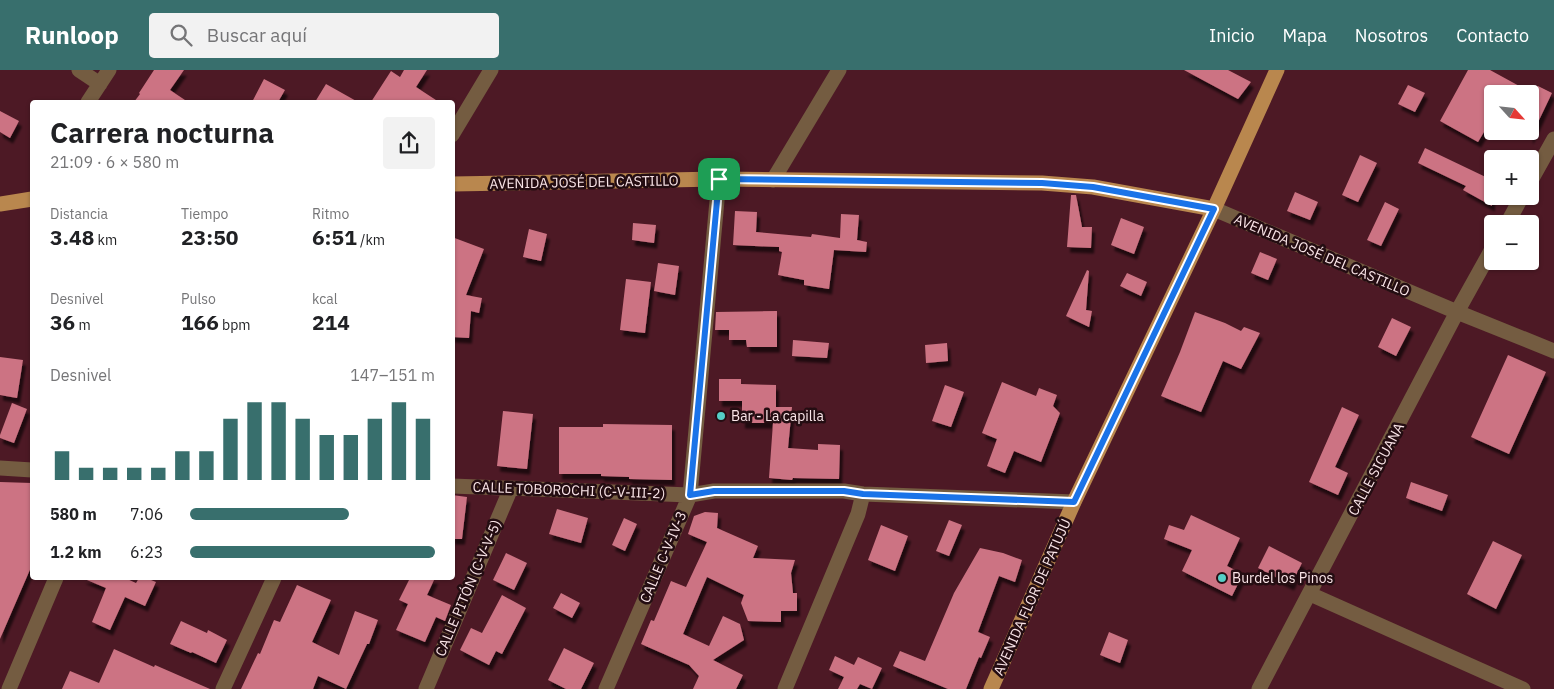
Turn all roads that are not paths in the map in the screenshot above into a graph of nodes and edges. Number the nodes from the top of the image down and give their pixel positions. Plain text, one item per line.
1 (80, 70) edge
2 (109, 70) edge
3 (491, 70) edge
4 (839, 70) edge
5 (1277, 70) edge
6 (100, 84) junction
7 (89, 100) edge
8 (455, 130) edge
9 (1554, 139) edge
10 (1539, 166) edge
11 (719, 179) junction
12 (773, 180) junction
13 (455, 184) edge
14 (30, 199) edge
15 (0, 204) edge
16 (1214, 209) junction
17 (1484, 263) edge
18 (1457, 312) junction
19 (1554, 351) edge
20 (0, 468) edge
21 (30, 470) edge
22 (455, 486) edge
23 (511, 488) junction
24 (863, 494) junction
25 (690, 495) junction
26 (1074, 502) junction
27 (55, 580) edge
28 (273, 580) edge
29 (1310, 594) junction
30 (9, 689) edge
31 (223, 689) edge
32 (426, 689) edge
33 (606, 689) edge
34 (785, 689) edge
35 (991, 689) edge
36 (1260, 689) edge
37 (1523, 689) edge

1 - 6 street
2 - 6 street
3 - 8 street
4 - 12 street
5 - 16 main road, AVENIDA FLOR DE PATUJÚ
6 - 7 street
9 - 10 street
11 - 12 main road, AVENIDA JOSÉ DEL CASTILLO
11 - 13 main road, AVENIDA JOSÉ DEL CASTILLO
11 - 25 street, CALLE C-V-IV-3
12 - 16 main road, AVENIDA JOSÉ DEL CASTILLO
14 - 15 main road
16 - 18 street, AVENIDA JOSÉ DEL CASTILLO
16 - 26 main road, AVENIDA FLOR DE PATUJÚ
17 - 18 street, CALLE SICUANA
18 - 19 street, AVENIDA JOSÉ DEL CASTILLO
18 - 29 street, CALLE SICUANA
20 - 21 street
22 - 23 street, CALLE TOBOROCHI (C-V-III-2)
23 - 25 street, CALLE TOBOROCHI (C-V-III-2)
23 - 32 street, CALLE PITÓN (C-V-V-5)
24 - 25 street, CALLE TOBOROCHI (C-V-III-2)
24 - 26 street, CALLE TOBOROCHI (C-V-III-2)
24 - 34 street
25 - 33 street, CALLE C-V-IV-3
26 - 35 main road, AVENIDA FLOR DE PATUJÚ
27 - 30 street
28 - 31 street
29 - 36 street, CALLE SICUANA
29 - 37 street

